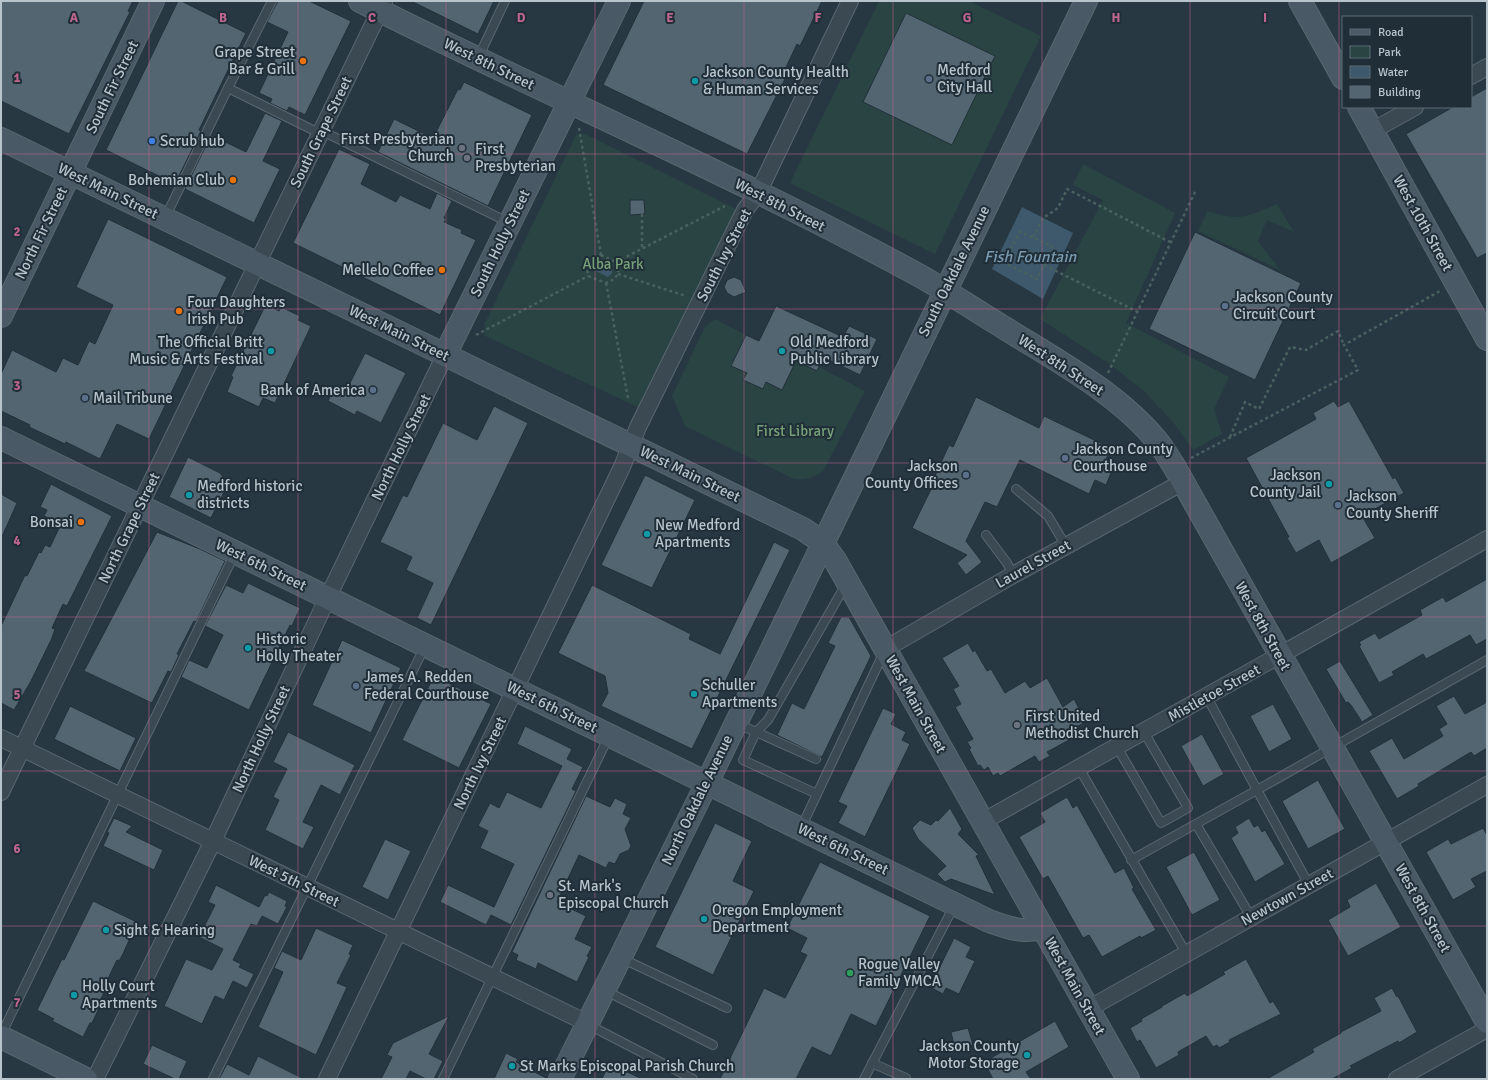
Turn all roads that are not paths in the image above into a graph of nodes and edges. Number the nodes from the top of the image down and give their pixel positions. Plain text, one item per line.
1 (154, 1) edge
2 (272, 1) edge
3 (360, 1) edge
4 (505, 1) edge
5 (619, 1) edge
6 (850, 1) edge
7 (1086, 1) edge
8 (1300, 1) edge
9 (382, 6) edge
10 (478, 59) junction
11 (1487, 67) edge
12 (1472, 75) edge
13 (1342, 76) edge
14 (228, 88) junction
15 (569, 102) junction
16 (1360, 108) edge
17 (1413, 108) edge
18 (1372, 131) junction
19 (321, 132) junction
20 (1, 139) edge
21 (70, 173) junction
22 (758, 192) junction
23 (165, 219) junction
24 (510, 223) junction
25 (257, 263) junction
26 (944, 291) junction
27 (1481, 315) edge
28 (1, 316) edge
29 (1487, 339) edge
30 (445, 355) junction
31 (1, 438) edge
32 (631, 445) junction
33 (1179, 474) junction
34 (1016, 489) dead end
35 (140, 505) junction
36 (986, 535) dead end
37 (1487, 539) edge
38 (822, 542) junction
39 (1066, 546) junction
40 (236, 552) junction
41 (1013, 575) junction
42 (847, 582) junction
43 (328, 597) junction
44 (425, 645) junction
45 (885, 649) junction
46 (1280, 656) junction
47 (1487, 660) edge
48 (516, 689) junction
49 (1207, 697) junction
50 (735, 723) junction
51 (756, 732) junction
52 (1144, 732) junction
53 (609, 735) junction
54 (1, 738) edge
55 (1117, 747) junction
56 (22, 748) junction
57 (1332, 748) junction
58 (816, 759) dead end
59 (1079, 768) junction
60 (706, 783) junction
61 (1487, 785) edge
62 (1257, 790) junction
63 (1, 792) edge
64 (817, 794) junction
65 (118, 795) junction
66 (982, 822) junction
67 (1196, 824) junction
68 (800, 828) junction
69 (212, 841) junction
70 (1386, 842) junction
71 (1131, 860) junction
72 (1309, 885) junction
73 (307, 887) junction
74 (955, 904) junction
75 (1251, 917) junction
76 (1042, 928) junction
77 (398, 932) junction
78 (1186, 953) junction
79 (620, 957) junction
80 (492, 977) junction
81 (603, 990) junction
82 (727, 1008) dead end
83 (1088, 1009) junction
84 (1487, 1022) edge
85 (587, 1023) junction
86 (1487, 1029) edge
87 (1, 1036) edge
88 (713, 1045) dead end
89 (872, 1063) junction
90 (906, 1078) edge
91 (86, 1079) edge
92 (95, 1079) edge
93 (213, 1079) edge
94 (327, 1079) edge
95 (443, 1079) edge
96 (560, 1079) edge
97 (693, 1079) edge
98 (864, 1079) edge
99 (1128, 1079) edge
100 (1397, 1079) edge

1 - 21 street, South Fir Street
2 - 14 lane
3 - 9 street, West 8th Street
4 - 10 lane
5 - 15 street, South Holly Street
6 - 22 street, South Ivy Street
7 - 26 street, South Oakdale Avenue
8 - 13 street
9 - 10 street, West 8th Street
9 - 19 street, South Grape Street
10 - 15 street, West 8th Street
11 - 12 street
14 - 19 lane
14 - 23 lane
15 - 22 street, West 8th Street
15 - 24 street, South Holly Street
16 - 18 street, West 10th Street
17 - 18 street
18 - 27 street, West 10th Street
19 - 24 lane
19 - 25 street, South Grape Street
20 - 21 street, West Main Street
21 - 23 street, West Main Street
21 - 28 street, North Fir Street
22 - 26 street, West 8th Street
22 - 32 street, South Ivy Street
23 - 25 street, West Main Street
24 - 30 street, South Holly Street
25 - 30 street, West Main Street
25 - 35 street, North Grape Street
26 - 33 street, West 8th Street
26 - 38 street, South Oakdale Avenue
27 - 29 street, West 10th Street
30 - 32 street, West Main Street
30 - 43 street, North Holly Street
31 - 35 street, West 6th Street
32 - 38 street, West Main Street
32 - 48 street, North Ivy Street
33 - 39 street, Laurel Street
33 - 46 street, West 8th Street
34 - 39 lane
35 - 40 street, West 6th Street
35 - 56 street, North Grape Street
36 - 41 lane
37 - 46 street, Mistletoe Street
38 - 42 street, West Main Street
38 - 50 street, North Oakdale Avenue
39 - 41 street, Laurel Street
40 - 43 street, West 6th Street
40 - 65 lane
41 - 45 street, Laurel Street
42 - 45 street, West Main Street
42 - 51 lane
43 - 44 street, West 6th Street
43 - 69 street, North Holly Street
44 - 48 street, West 6th Street
44 - 73 lane
45 - 64 lane
45 - 66 street, West Main Street
46 - 49 street, Mistletoe Street
46 - 57 street, West 8th Street
47 - 57 lane
48 - 53 street, West 6th Street
48 - 77 street, North Ivy Street
49 - 52 street, Mistletoe Street
49 - 62 lane
50 - 51 lane
50 - 60 street, North Oakdale Avenue
51 - 58 lane
51 - 64 lane
52 - 55 street, Mistletoe Street
52 - 55 lane
53 - 60 street, West 6th Street
53 - 80 lane
54 - 56 street, West 5th Street
55 - 59 street, Mistletoe Street
56 - 63 street, North Grape Street
56 - 65 street, West 5th Street
57 - 62 lane
57 - 70 street, West 8th Street
59 - 66 street, Mistletoe Street
59 - 71 lane
60 - 68 street, West 6th Street
60 - 79 street, North Oakdale Avenue
61 - 70 street, Newtown Street
62 - 67 lane
62 - 72 lane
64 - 68 lane
65 - 69 street, West 5th Street
65 - 87 lane
66 - 76 street, West Main Street
67 - 71 lane
67 - 75 lane
68 - 74 street, West 6th Street
69 - 73 street, West 5th Street
69 - 92 street, North Holly Street
70 - 72 street, Newtown Street
70 - 84 street, West 8th Street
71 - 78 lane
72 - 75 street, Newtown Street
73 - 77 street, West 5th Street
73 - 93 lane
74 - 76 street, West 6th Street
74 - 89 lane
75 - 78 street, Newtown Street
76 - 83 street, West Main Street
77 - 80 street, West 5th Street
77 - 94 street, North Ivy Street
78 - 83 street, Newtown Street
79 - 81 street, North Oakdale Avenue
79 - 82 lane
80 - 85 street, West 5th Street
80 - 95 lane
81 - 85 street, North Oakdale Avenue
81 - 88 lane
83 - 99 street, West Main Street
85 - 96 street, North Oakdale Avenue
85 - 97 lane
86 - 100 street
87 - 91 street
89 - 90 lane
89 - 98 lane

